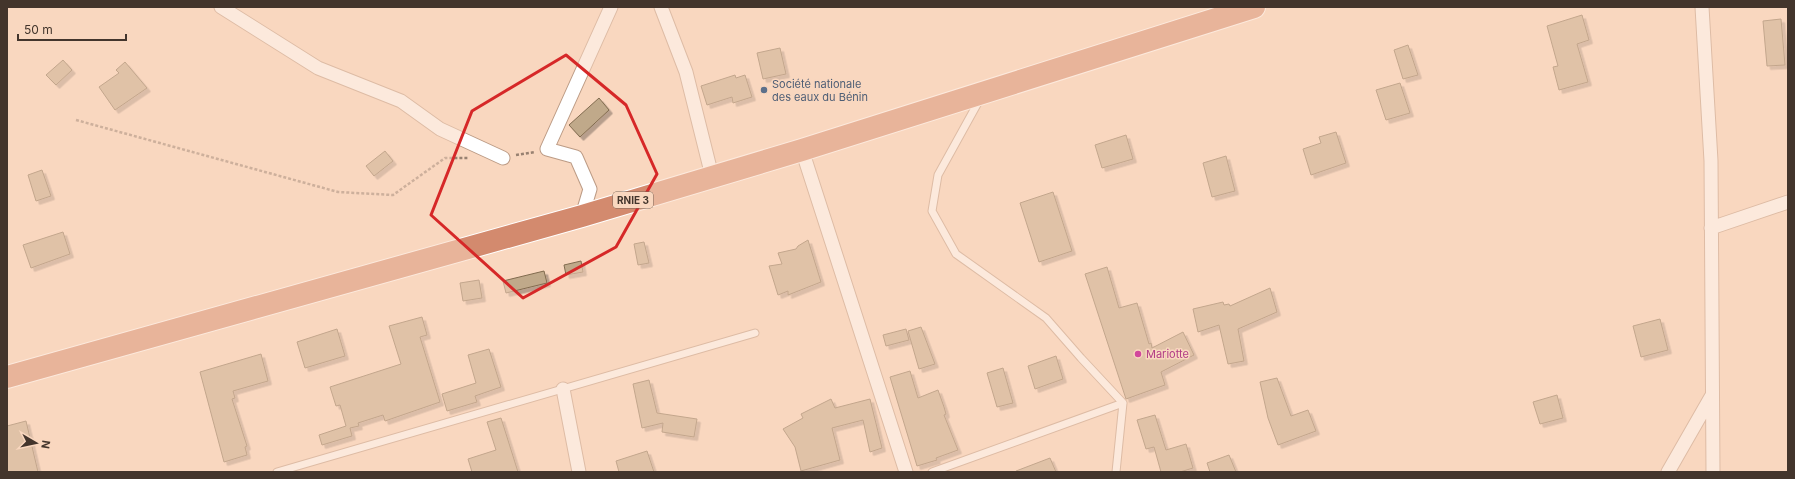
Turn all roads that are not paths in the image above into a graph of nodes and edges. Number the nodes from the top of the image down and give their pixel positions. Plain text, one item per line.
1 (221, 7) edge
2 (611, 7) edge
3 (661, 7) edge
4 (1254, 7) edge
5 (1702, 7) edge
6 (1219, 12) edge
7 (983, 93) junction
8 (802, 150) junction
9 (503, 158) road end
10 (712, 176) junction
11 (1788, 202) edge
12 (582, 216) junction
13 (1712, 228) junction
14 (755, 333) dead end
15 (7, 377) edge
16 (563, 389) junction
17 (1712, 395) junction
18 (1123, 403) junction
19 (277, 472) edge
20 (579, 472) edge
21 (906, 472) edge
22 (932, 472) edge
23 (1116, 472) edge
24 (1668, 472) edge
25 (1713, 472) edge

1 - 9 street
2 - 12 street
3 - 10 street
4 - 6 highway, RNIE 3
5 - 13 street
6 - 7 highway, RNIE 3
7 - 8 highway, RNIE 3
7 - 18 lane
8 - 10 highway, RNIE 3
8 - 21 street
10 - 12 highway, RNIE 3
11 - 13 street
12 - 15 highway, RNIE 3
13 - 17 street
14 - 16 lane
16 - 19 lane
16 - 20 street
17 - 24 street
17 - 25 street
18 - 22 lane
18 - 23 lane

